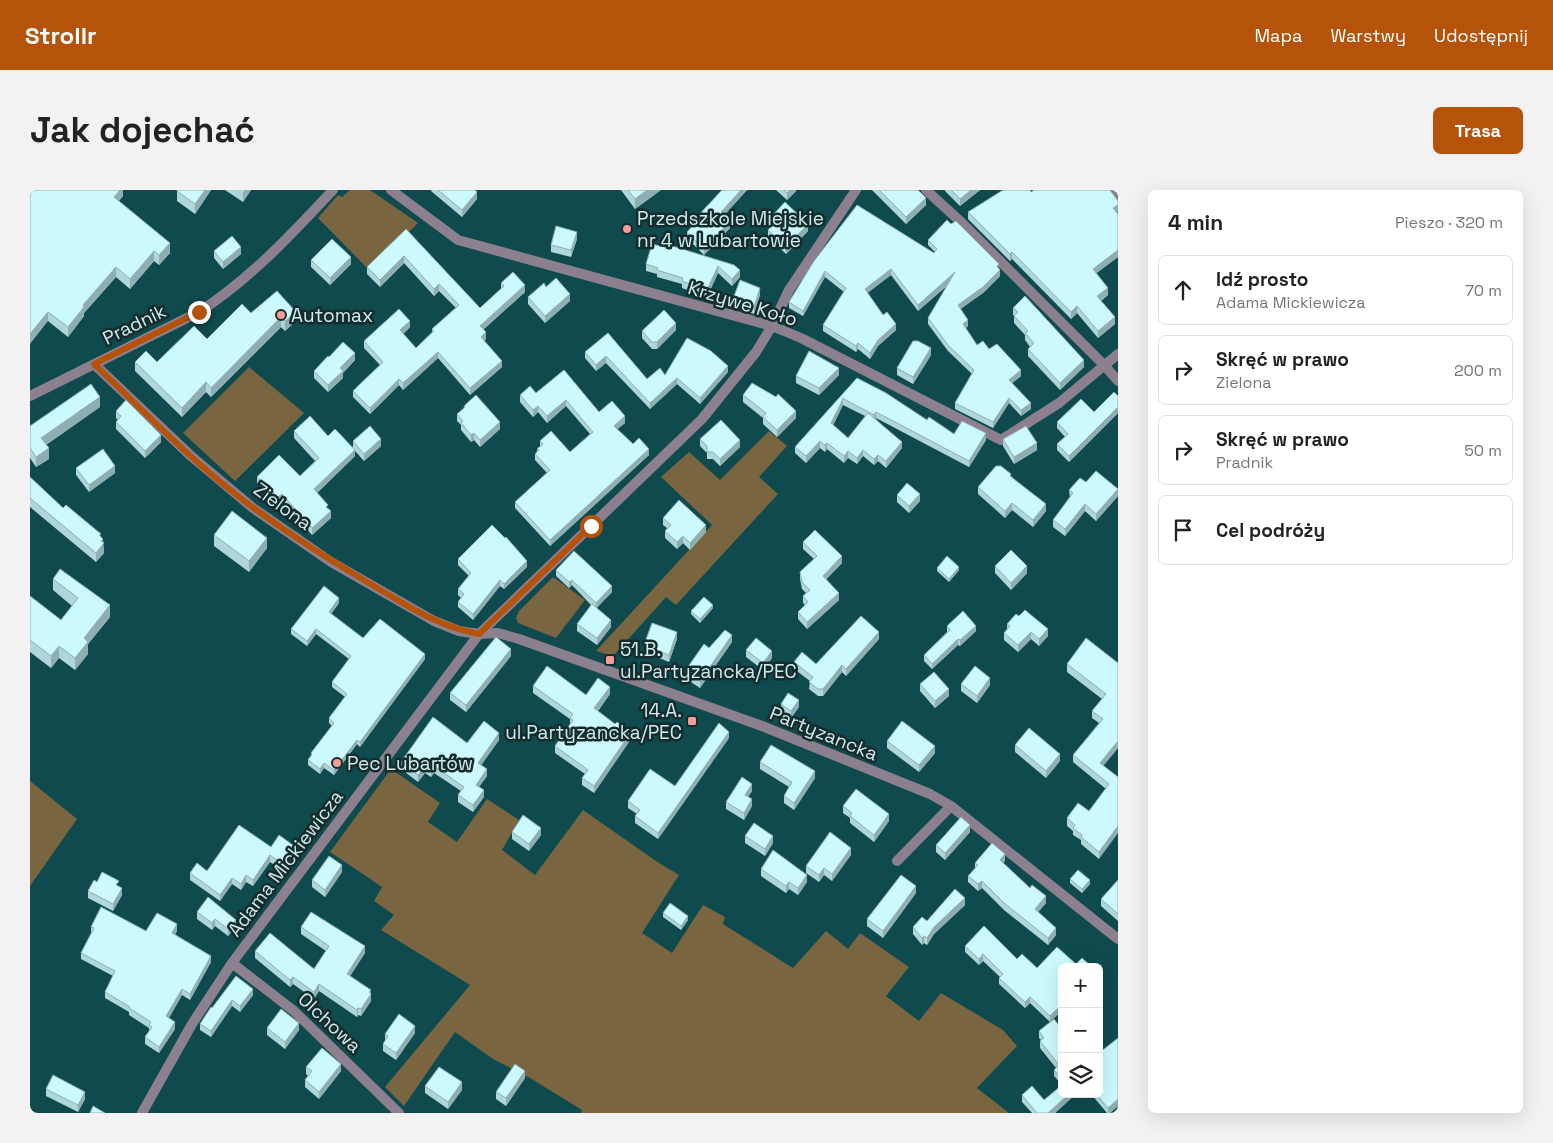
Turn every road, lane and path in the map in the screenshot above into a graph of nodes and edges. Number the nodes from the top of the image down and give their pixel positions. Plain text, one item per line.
1 (333, 190) edge
2 (391, 190) edge
3 (856, 190) edge
4 (926, 190) edge
5 (1113, 190) edge
6 (1118, 197) edge
7 (772, 326) junction
8 (1118, 354) edge
9 (94, 364) junction
10 (1104, 365) junction
11 (1118, 381) edge
12 (30, 396) edge
13 (479, 634) junction
14 (951, 806) junction
15 (897, 861) dead end
16 (1118, 939) edge
17 (232, 963) junction
18 (142, 1113) edge
19 (399, 1113) edge

1 - 9 street, Pradnik
2 - 7 street, Krzywe Koło
3 - 7 street, Adama Mickiewicza
4 - 10 street
5 - 6 street
7 - 10 street, Krzywe Koło
7 - 13 street, Adama Mickiewicza
8 - 10 street, Krzywe Koło
9 - 12 street, Pradnik
9 - 13 street, Zielona
10 - 11 street
13 - 14 street, Partyzancka
13 - 17 street, Adama Mickiewicza
14 - 15 street
14 - 16 street, Partyzancka
17 - 18 street, Adama Mickiewicza
17 - 19 street, Olchowa

